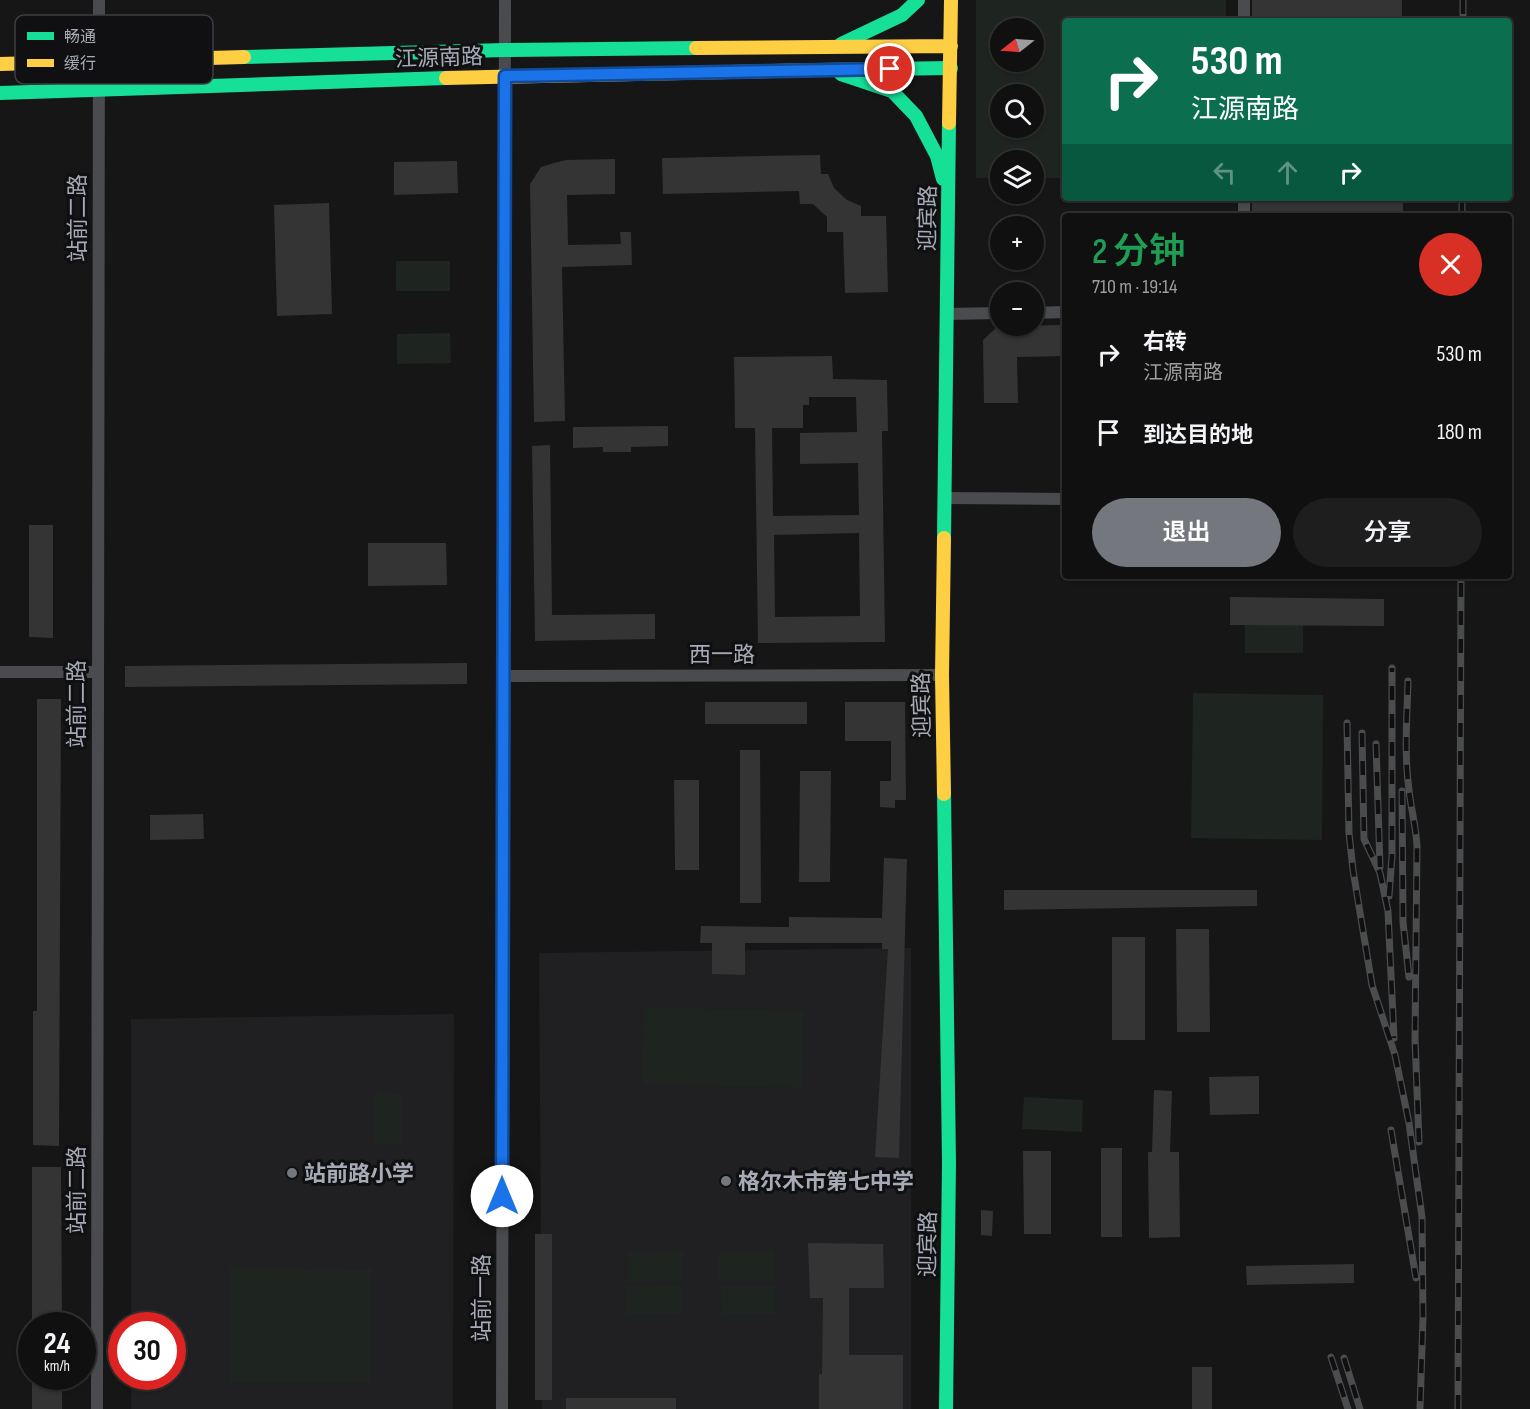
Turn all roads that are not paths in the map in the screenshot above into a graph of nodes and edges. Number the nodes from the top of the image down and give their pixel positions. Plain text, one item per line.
1 (505, 0) edge
2 (918, 0) edge
3 (951, 0) edge
4 (1244, 0) edge
5 (1244, 18) edge
6 (951, 46) junction
7 (834, 47) junction
8 (505, 50) junction
9 (213, 58) edge
10 (0, 64) edge
11 (15, 64) edge
12 (951, 68) junction
13 (829, 70) junction
14 (505, 76) junction
15 (99, 84) edge
16 (99, 88) junction
17 (0, 93) edge
18 (949, 200) junction
19 (1062, 312) edge
20 (1044, 313) edge
21 (990, 314) edge
22 (947, 315) junction
23 (944, 498) junction
24 (1062, 499) edge
25 (0, 672) edge
26 (97, 672) junction
27 (942, 675) junction
28 (503, 676) junction
29 (97, 1409) edge
30 (502, 1409) edge
31 (946, 1409) edge

1 - 8 street, 站前一路
2 - 7 main road
3 - 6 main road, 迎宾路
4 - 5 street
6 - 7 main road, 江源南路
6 - 12 main road, 迎宾路
7 - 8 main road, 江源南路
8 - 9 main road, 江源南路
8 - 14 street, 站前一路
10 - 11 main road, 江源南路
12 - 13 main road, 江源南路
12 - 18 main road, 迎宾路
13 - 14 main road, 江源南路
13 - 18 main road
14 - 16 main road, 江源南路
14 - 28 street, 站前一路
15 - 16 street, 站前二路
16 - 17 main road, 江源南路
16 - 26 street, 站前二路
18 - 22 main road, 迎宾路
19 - 20 street
21 - 22 street
22 - 23 main road, 迎宾路
23 - 24 street
23 - 27 main road, 迎宾路
25 - 26 street
26 - 29 street, 站前二路
27 - 28 street, 西一路
27 - 31 main road, 迎宾路
28 - 30 street, 站前一路

